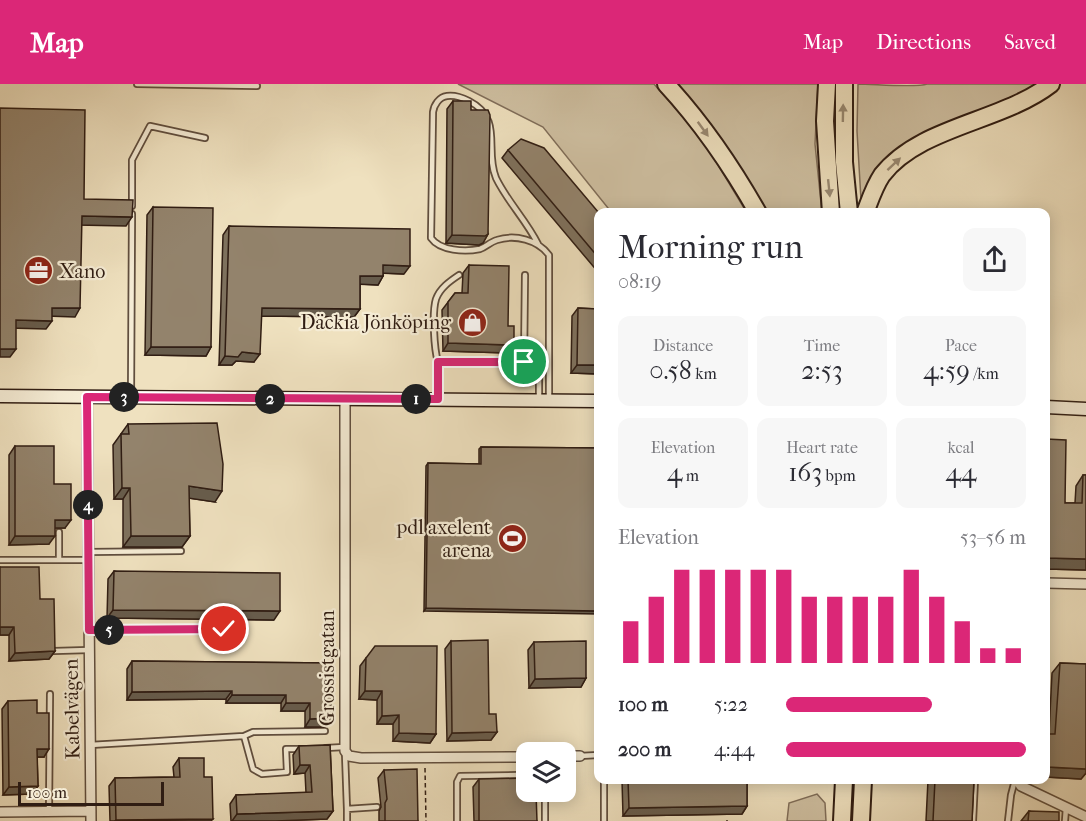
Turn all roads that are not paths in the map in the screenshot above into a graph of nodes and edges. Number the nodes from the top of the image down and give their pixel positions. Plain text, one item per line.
1 (137, 84) edge
2 (666, 84) edge
3 (827, 84) edge
4 (844, 84) edge
5 (1052, 84) edge
6 (256, 86) dead end
7 (205, 138) dead end
8 (755, 208) edge
9 (831, 208) edge
10 (849, 208) edge
11 (867, 208) edge
12 (538, 244) junction
13 (459, 275) dead end
14 (525, 275) dead end
15 (438, 362) junction
16 (524, 362) junction
17 (0, 396) edge
18 (87, 397) junction
19 (131, 398) junction
20 (438, 399) junction
21 (345, 400) junction
22 (544, 401) junction
23 (594, 402) edge
24 (1050, 407) edge
25 (1086, 409) edge
26 (59, 532) dead end
27 (181, 551) dead end
28 (88, 556) junction
29 (0, 560) edge
30 (59, 560) junction
31 (1050, 583) edge
32 (1086, 584) edge
33 (224, 629) dead end
34 (89, 630) junction
35 (89, 650) junction
36 (54, 651) edge
37 (50, 694) dead end
38 (325, 731) dead end
39 (244, 736) junction
40 (90, 745) junction
41 (309, 748) edge
42 (321, 748) edge
43 (345, 749) junction
44 (594, 755) edge
45 (576, 756) edge
46 (580, 756) joint
47 (516, 757) edge
48 (516, 775) edge
49 (604, 784) edge
50 (844, 784) edge
51 (863, 784) edge
52 (975, 784) edge
53 (1015, 784) edge
54 (1019, 784) edge
55 (545, 802) edge
56 (377, 807) dead end
57 (1066, 808) junction
58 (347, 809) junction
59 (0, 812) edge
60 (49, 812) junction
61 (91, 816) edge
62 (17, 817) edge
63 (1086, 817) edge
64 (347, 821) edge
65 (457, 821) edge
66 (545, 821) edge
67 (604, 821) edge
68 (842, 821) edge
69 (861, 821) edge
70 (973, 821) edge
71 (1008, 821) edge
72 (1065, 821) edge

1 - 6 lane
2 -> 8 highway
3 -> 9 highway
10 -> 4 highway
11 -> 5 highway
7 - 19 lane
12 - 12 lane
12 - 22 lane
13 - 15 lane
14 - 16 lane
15 - 16 lane
15 - 20 lane
16 - 22 lane
17 - 18 street
18 - 19 street
18 - 28 street, Kabelvägen
19 - 21 street
20 - 21 street
20 - 22 street
21 - 43 street, Grossistgatan
22 - 23 street
24 - 25 street
26 - 30 lane
27 - 28 lane
28 - 30 lane
28 - 34 street, Kabelvägen
29 - 30 lane
31 - 32 street
33 - 34 lane
34 - 35 street, Kabelvägen
35 - 36 lane
35 - 40 street, Kabelvägen
37 - 60 lane
38 - 39 lane
39 - 40 lane
39 - 41 lane
40 - 61 street, Kabelvägen
42 - 43 lane
43 - 47 street, Grossistgatan
43 - 58 lane
44 - 46 lane
45 - 46 street
48 - 65 lane
49 - 67 lane
50 - 68 highway
51 - 69 highway
52 - 70 lane
53 - 71 lane
54 - 57 street
55 - 66 lane
56 - 58 lane
57 - 63 street
57 - 72 lane
58 - 64 lane
59 - 62 street
60 - 61 street
60 - 62 street

